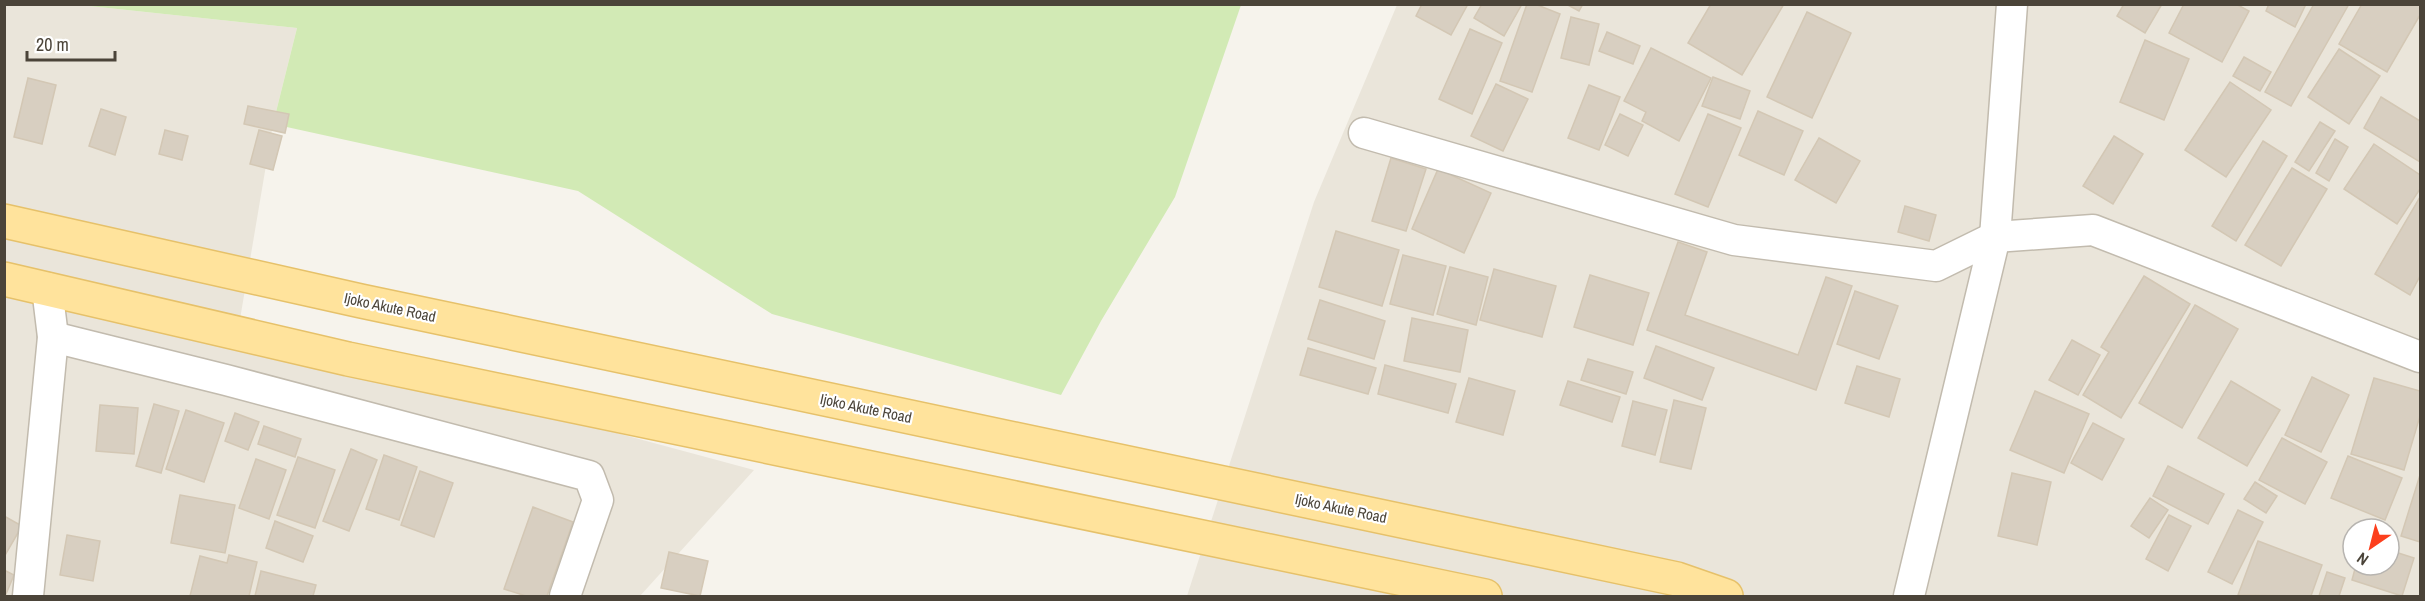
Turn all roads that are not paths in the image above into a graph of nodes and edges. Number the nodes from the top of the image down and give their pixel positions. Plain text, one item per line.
1 (2012, 4) edge
2 (1364, 133) dead end
3 (4, 221) edge
4 (1995, 237) junction
5 (4, 279) edge
6 (47, 288) junction
7 (53, 337) junction
8 (2421, 357) edge
9 (28, 597) edge
10 (565, 597) edge
11 (1485, 597) edge
12 (1726, 597) edge
13 (1909, 597) edge

1 - 4 street
2 - 4 street
3 - 12 main road, Ijoko Akute Road
4 - 8 street
4 - 13 street
5 - 6 main road
6 - 7 street
6 - 11 main road
7 - 9 street
7 - 10 street

